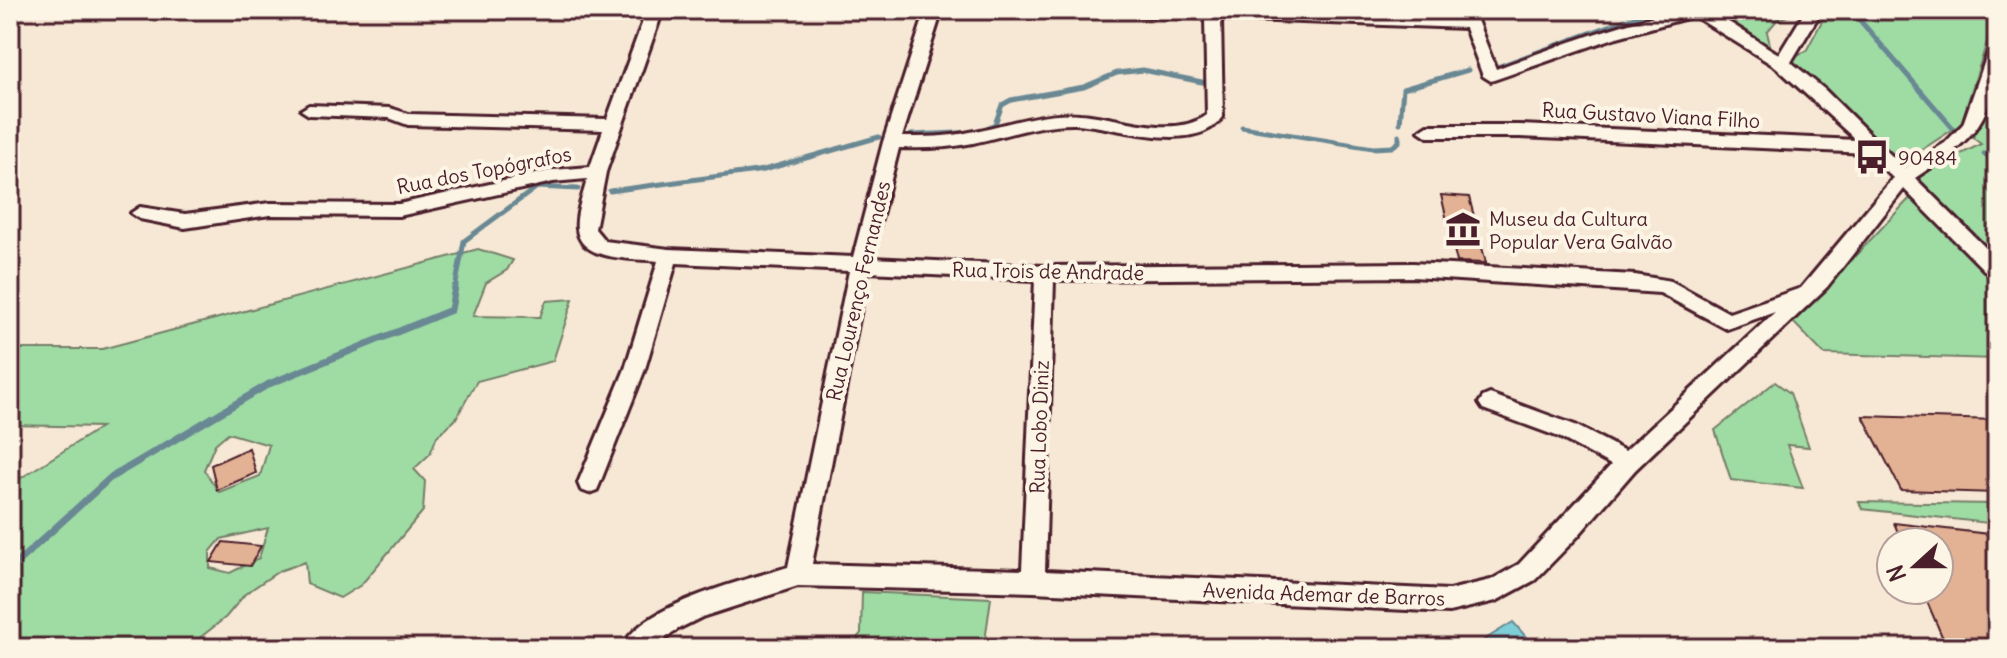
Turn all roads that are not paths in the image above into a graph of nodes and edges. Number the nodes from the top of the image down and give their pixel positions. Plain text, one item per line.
1 (655, 10) edge
2 (934, 10) edge
3 (1114, 10) edge
4 (1385, 10) edge
5 (1695, 10) edge
6 (1814, 10) edge
7 (1210, 12) edge
8 (1469, 17) edge
9 (1407, 22) junction
10 (1997, 49) edge
11 (1782, 63) junction
12 (309, 110) dead end
13 (611, 125) junction
14 (1428, 131) dead end
15 (892, 142) junction
16 (1873, 147) junction
17 (597, 172) junction
18 (1904, 177) junction
19 (140, 213) dead end
20 (669, 256) junction
21 (860, 265) junction
22 (1997, 271) edge
23 (1045, 273) junction
24 (1809, 292) junction
25 (1741, 319) junction
26 (1766, 335) junction
27 (1490, 403) dead end
28 (1627, 463) junction
29 (589, 483) dead end
30 (798, 575) junction
31 (1033, 581) junction
32 (634, 648) edge

1 - 13 street, Rua Trois de Andrade
2 - 15 street, Rua Lourenço Fernandes
3 - 7 street
4 - 9 street
5 - 8 street
5 - 11 street
6 - 11 street
7 - 9 street
7 - 15 street
8 - 9 street
10 - 18 street, Avenida Ademar de Barros
11 - 16 street
12 - 13 street
13 - 17 street, Rua Trois de Andrade
14 - 16 street, Rua Gustavo Viana Filho
15 - 21 street, Rua Lourenço Fernandes
16 - 18 street
17 - 19 street, Rua dos Topógrafos
17 - 20 street, Rua Trois de Andrade
18 - 22 street
18 - 24 street, Avenida Ademar de Barros
20 - 21 street, Rua Trois de Andrade
20 - 29 street
21 - 23 street, Rua Trois de Andrade
21 - 30 street, Rua Lourenço Fernandes
23 - 25 street, Rua Trois de Andrade
23 - 31 street, Rua Lobo Diniz
24 - 25 street
24 - 26 street, Avenida Ademar de Barros
25 - 26 street, Rua Trois de Andrade
26 - 28 street, Avenida Ademar de Barros
27 - 28 street
28 - 31 street, Avenida Ademar de Barros
30 - 31 street, Avenida Ademar de Barros
30 - 32 street, Avenida Ademar de Barros

